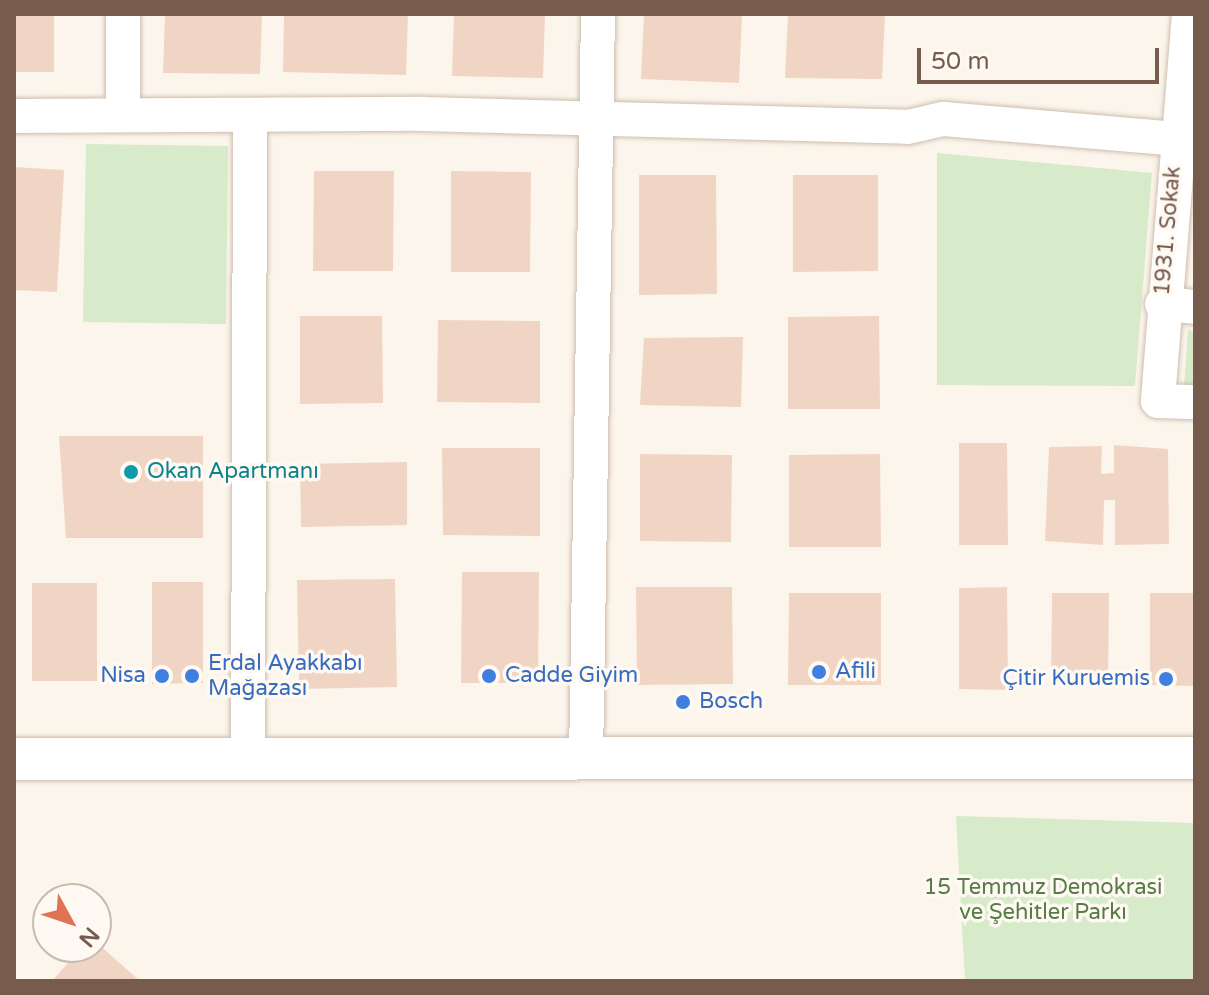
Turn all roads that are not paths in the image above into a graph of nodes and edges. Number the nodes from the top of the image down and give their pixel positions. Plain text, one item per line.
1 (123, 14) edge
2 (598, 14) edge
3 (1189, 14) edge
4 (123, 114) junction
5 (14, 116) edge
6 (250, 117) junction
7 (591, 123) junction
8 (1176, 139) junction
9 (1179, 306) edge
10 (1195, 402) edge
11 (248, 757) junction
12 (1195, 758) edge
13 (14, 759) edge
14 (586, 760) junction

1 - 4 street
2 - 7 street
3 - 8 street, 1931. Sokak
4 - 5 street
4 - 6 street
6 - 7 street
6 - 11 street
7 - 8 street
7 - 14 street
8 - 9 street, 1931. Sokak
9 - 10 street, 1931. Sokak
11 - 13 street
11 - 14 street
12 - 14 street

